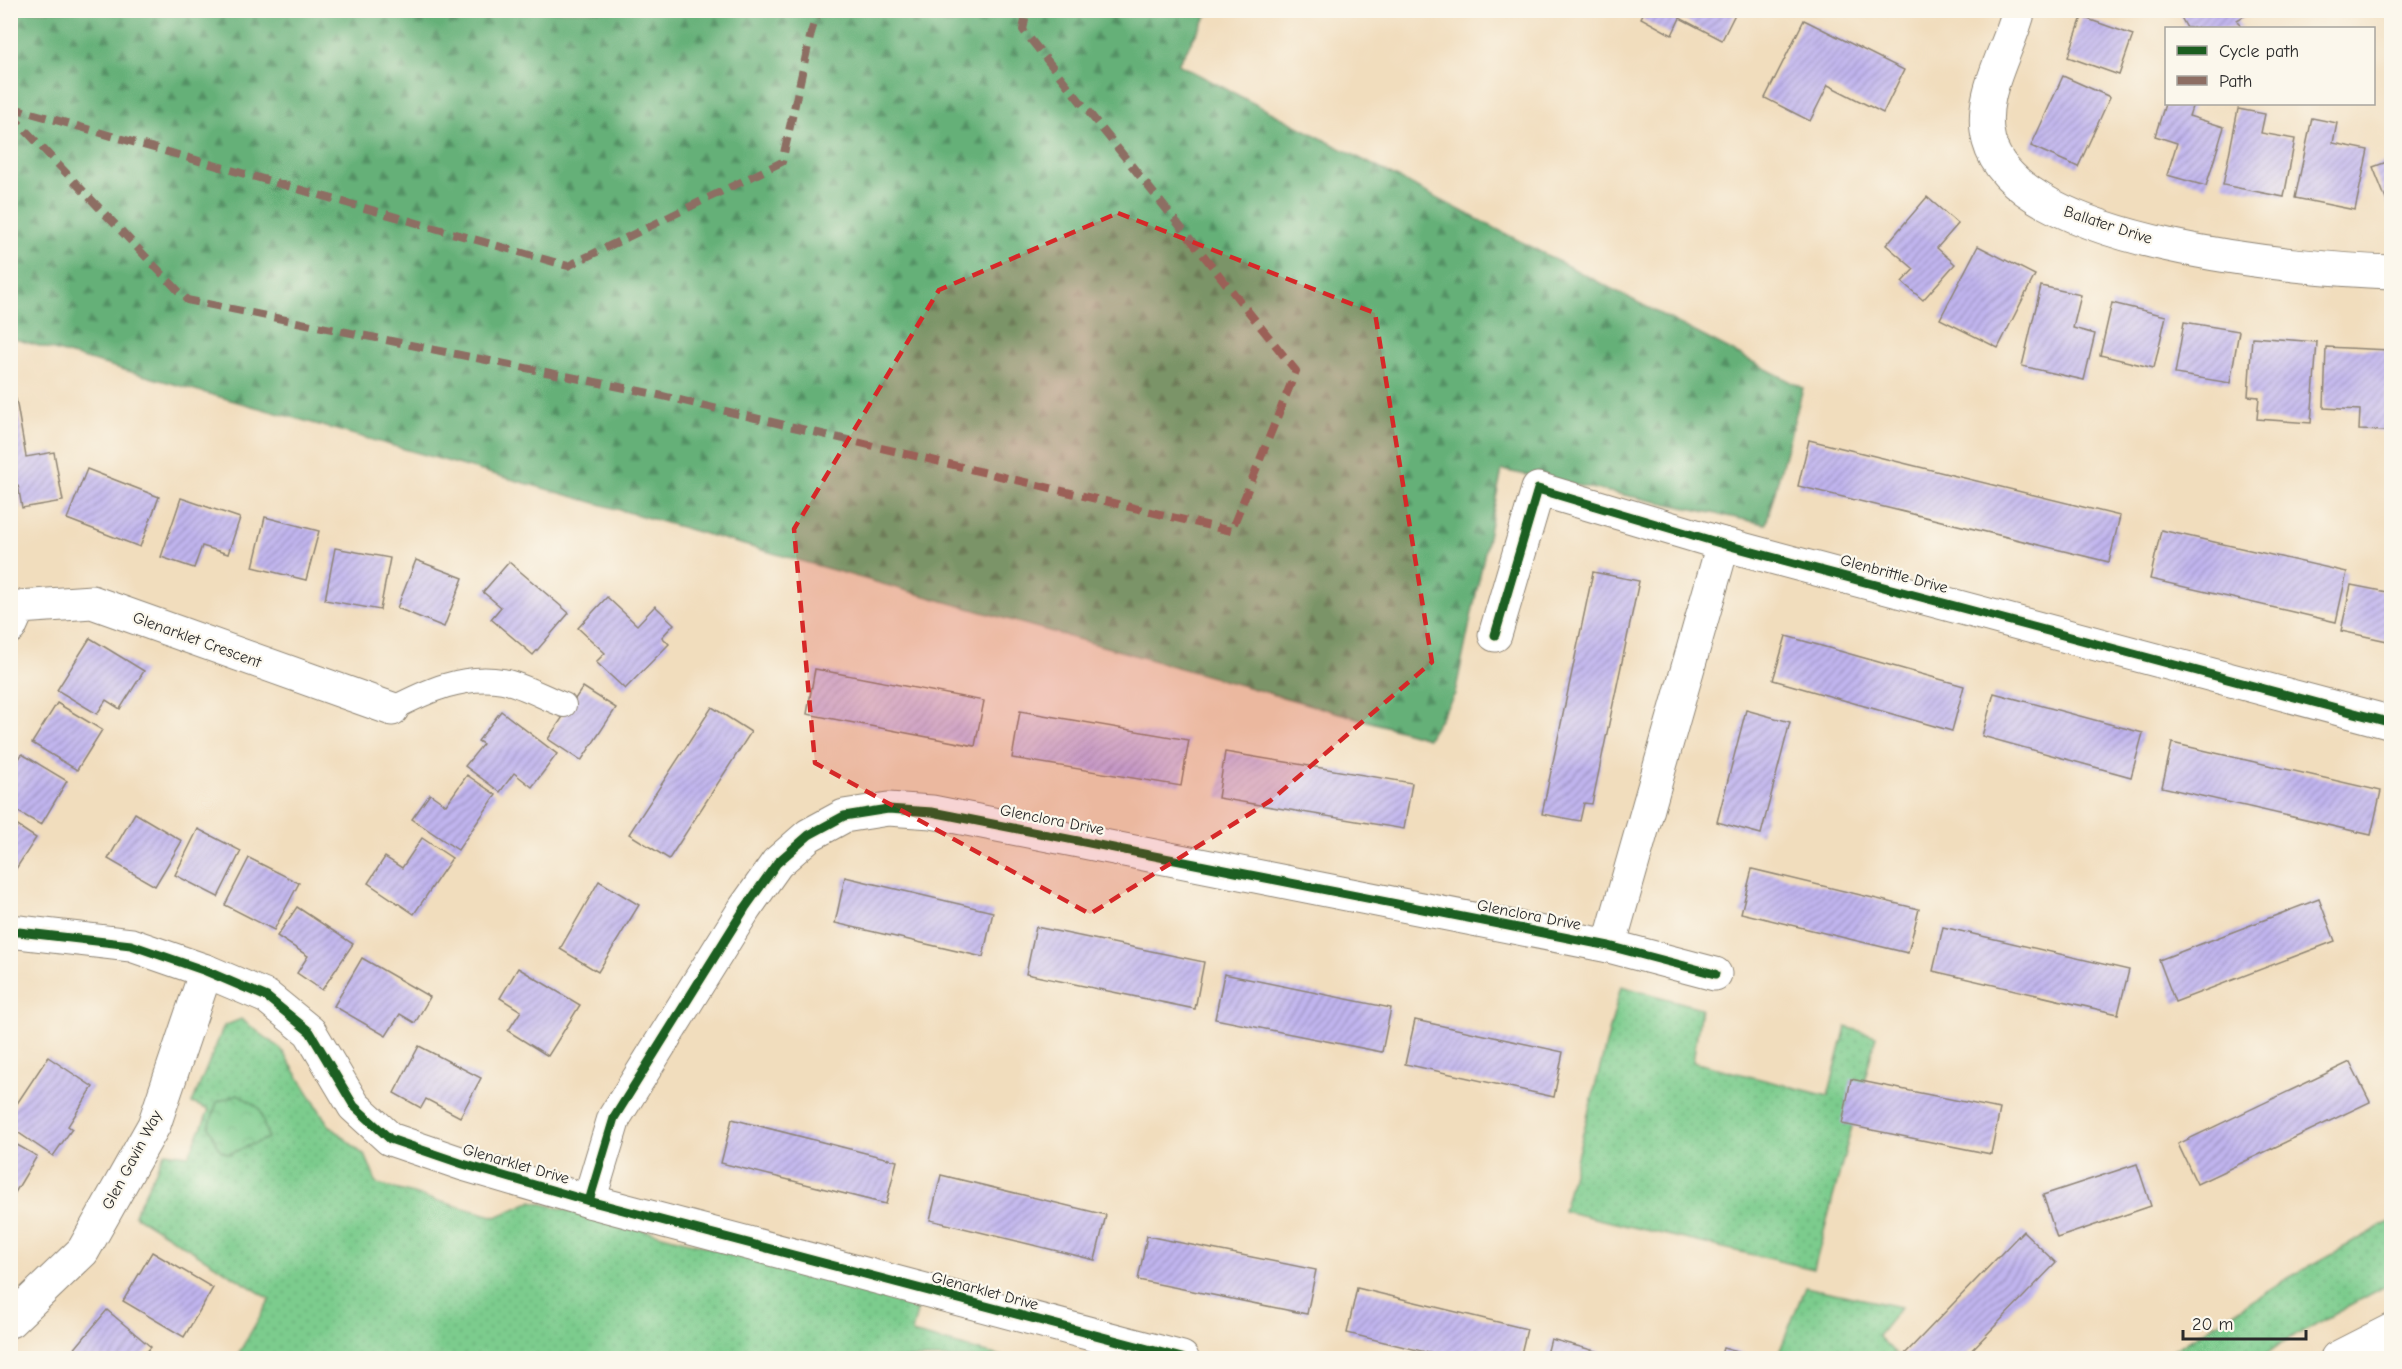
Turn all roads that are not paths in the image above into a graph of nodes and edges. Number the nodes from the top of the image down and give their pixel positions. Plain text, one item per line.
1 (2019, 10) edge
2 (2391, 272) edge
3 (1723, 544) junction
4 (10, 627) edge
5 (1495, 635) dead end
6 (564, 705) dead end
7 (392, 709) joint
8 (2391, 723) edge
9 (10, 931) edge
10 (1609, 946) junction
11 (206, 970) junction
12 (1715, 974) dead end
13 (589, 1201) junction
14 (10, 1321) edge
15 (2391, 1330) edge
16 (1182, 1359) edge
17 (2337, 1359) edge

1 - 2 street, Ballater Drive
3 - 5 street, Glenbrittle Drive
3 - 8 street, Glenbrittle Drive
3 - 10 street
4 - 7 street, Glenarklet Crescent
6 - 7 lane
9 - 11 street, Glenarklet Drive
10 - 12 street, Glenclora Drive
10 - 13 street, Glenclora Drive
11 - 13 street, Glenarklet Drive
11 - 14 street, Glen Gavin Way
13 - 16 street, Glenarklet Drive
15 - 17 street

